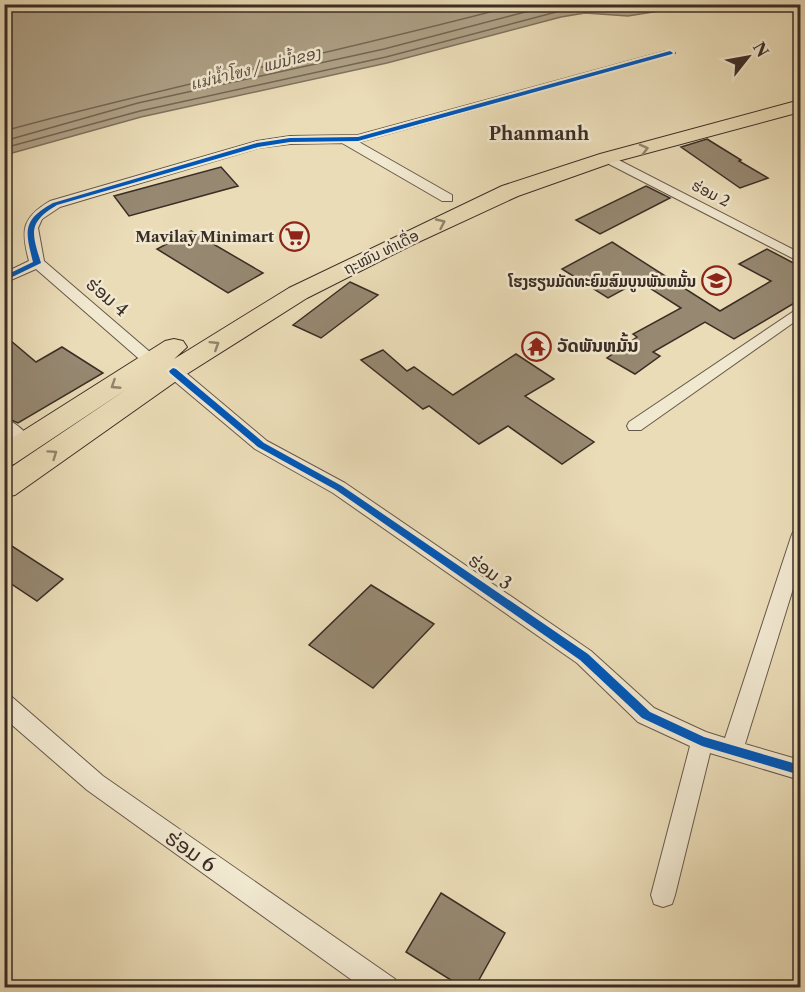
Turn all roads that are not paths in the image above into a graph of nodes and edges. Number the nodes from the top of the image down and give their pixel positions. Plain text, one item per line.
1 (670, 53) dead end
2 (801, 91) edge
3 (801, 106) edge
4 (346, 140) junction
5 (607, 158) junction
6 (447, 198) junction
7 (801, 258) edge
8 (37, 263) junction
9 (4, 279) edge
10 (801, 310) edge
11 (151, 361) junction
12 (174, 371) junction
13 (4, 424) edge
14 (635, 426) dead end
15 (25, 443) junction
16 (4, 457) edge
17 (4, 487) edge
18 (801, 537) edge
19 (4, 704) edge
20 (702, 741) junction
21 (732, 748) junction
22 (801, 770) edge
23 (663, 895) dead end
24 (386, 987) edge

1 - 4 street
2 - 6 main road, ຖະໝົນ ທ່າເດື່ອ
5 -> 3 main road, ຖະໝົນ ທ່າເດື່ອ
4 - 6 street
4 - 8 street
5 - 7 street, ຮ່ອມ 2
12 -> 5 main road, ຖະໝົນ ທ່າເດື່ອ
6 - 11 main road, ຖະໝົນ ທ່າເດື່ອ
8 - 9 street
8 - 11 street, ຮ່ອມ 4
10 - 14 street
11 -> 15 main road, ຖະໝົນ ທ່າເດື່ອ
17 -> 12 main road, ຖະໝົນ ທ່າເດື່ອ
12 - 20 street, ຮ່ອມ 3
13 - 15 street
15 - 16 main road, ຖະໝົນ ທ່າເດື່ອ
18 - 21 street
19 - 24 street, ຮ່ອມ 6
20 - 21 street, ຮ່ອມ 3
20 - 23 street
21 - 22 street, ຮ່ອມ 3

